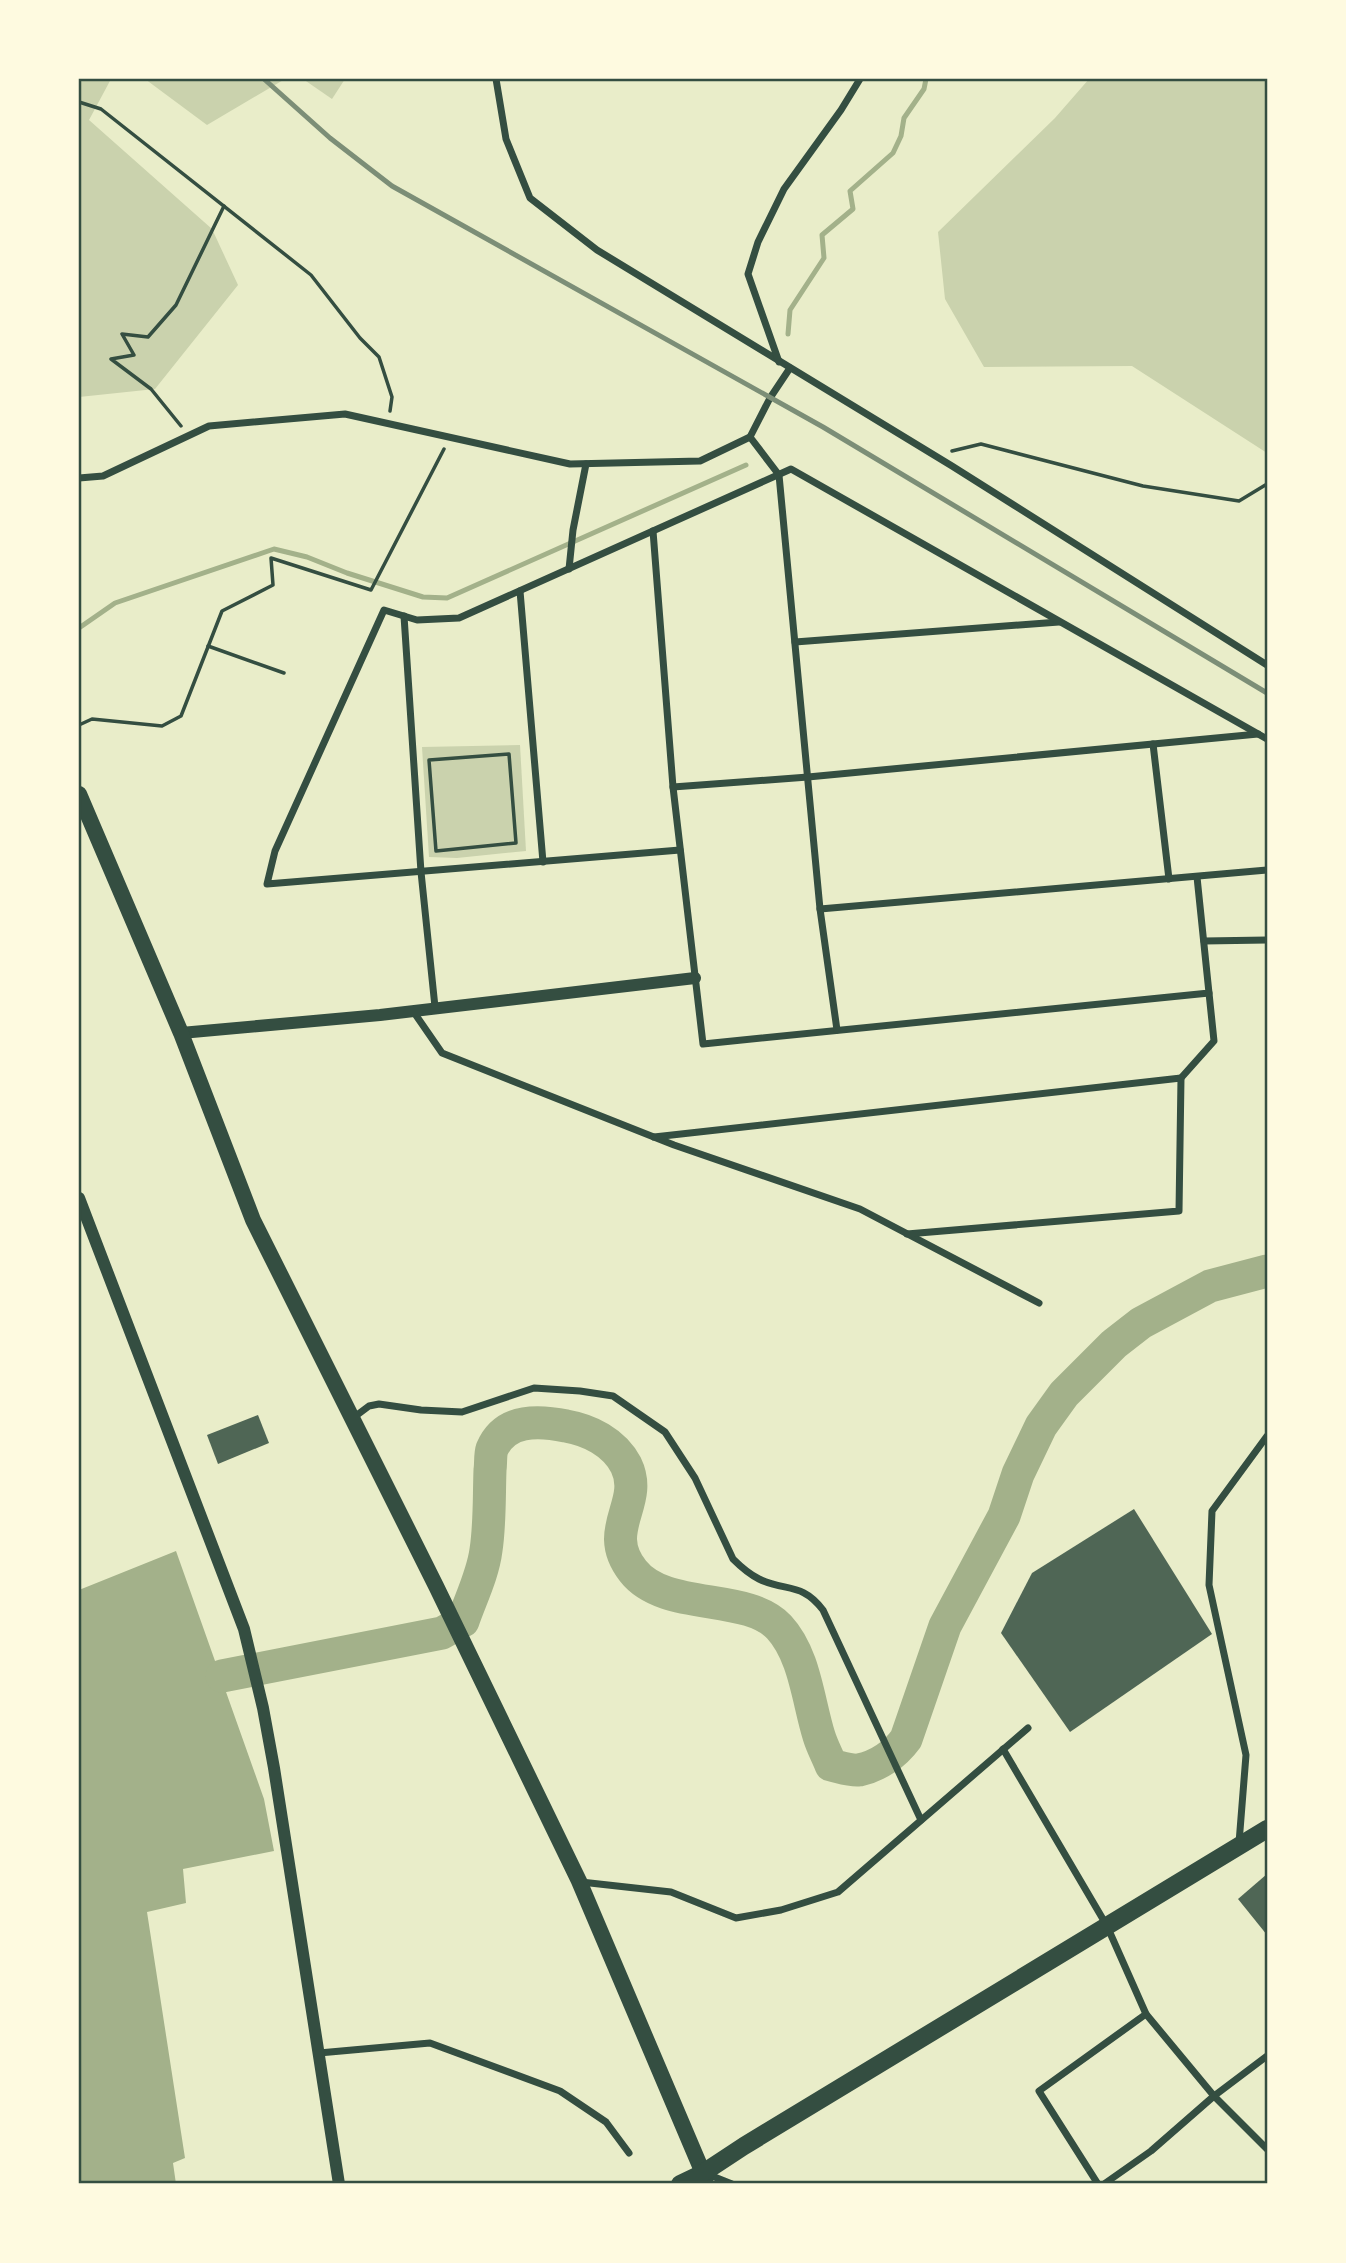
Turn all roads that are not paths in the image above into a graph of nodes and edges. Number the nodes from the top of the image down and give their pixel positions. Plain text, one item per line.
1 (496, 79) edge
2 (860, 79) edge
3 (779, 362) junction
4 (790, 368) junction
5 (750, 437) junction
6 (586, 464) junction
7 (779, 475) junction
8 (79, 478) edge
9 (653, 531) junction
10 (569, 569) junction
11 (520, 591) junction
12 (404, 616) junction
13 (1060, 622) junction
14 (795, 642) junction
15 (1267, 665) edge
16 (1258, 734) junction
17 (1267, 739) edge
18 (1153, 744) junction
19 (808, 777) junction
20 (673, 787) junction
21 (79, 794) edge
22 (680, 850) junction
23 (542, 862) junction
24 (1267, 870) edge
25 (422, 872) junction
26 (1197, 877) junction
27 (1169, 879) junction
28 (820, 909) junction
29 (1267, 940) edge
30 (1204, 941) junction
31 (695, 978) junction
32 (1209, 993) junction
33 (435, 1007) junction
34 (413, 1010) junction
35 (837, 1030) junction
36 (181, 1033) junction
37 (1181, 1078) junction
38 (654, 1137) junction
39 (79, 1198) edge
40 (907, 1234) junction
41 (1039, 1303) dead end
42 (352, 1418) junction
43 (1267, 1436) edge
44 (1028, 1728) dead end
45 (1003, 1749) junction
46 (921, 1819) junction
47 (1267, 1829) edge
48 (1238, 1847) junction
49 (579, 1881) junction
50 (1107, 1926) junction
51 (1146, 2014) junction
52 (319, 2053) junction
53 (1267, 2056) edge
54 (1214, 2096) junction
55 (1267, 2149) edge
56 (629, 2153) dead end
57 (701, 2180) edge
58 (339, 2184) edge
59 (680, 2184) edge
60 (732, 2184) edge
61 (1098, 2184) edge
62 (1104, 2184) edge

1 - 3 street
2 - 3 street
3 - 4 street
4 - 5 street
4 - 15 street
5 - 6 street
5 - 7 street
6 - 8 street
6 - 10 street
7 - 9 street
7 - 13 street
7 - 14 street
9 - 10 street
9 - 20 street
10 - 11 street
11 - 12 street
11 - 23 street
12 - 25 street
12 - 25 street
13 - 14 street
13 - 16 street
14 - 19 street
16 - 17 street
16 - 18 street
18 - 19 street
18 - 27 street
19 - 20 street
19 - 28 street
20 - 22 street
21 - 36 main road
22 - 23 street
22 - 31 street
23 - 25 street
24 - 26 street
25 - 33 street
26 - 27 street
26 - 30 street
27 - 28 street
28 - 35 street
29 - 30 street
30 - 32 street
31 - 33 street
31 - 35 street
32 - 35 street
32 - 37 street
33 - 34 street
34 - 36 street
34 - 38 street
36 - 42 main road
37 - 38 street
37 - 40 street
38 - 40 street
39 - 52 street
40 - 41 street
42 - 46 street
42 - 49 main road
43 - 48 street
44 - 45 street
45 - 46 street
45 - 50 street
46 - 49 street
47 - 48 highway
48 - 50 highway
49 - 57 main road
50 - 51 street
50 - 57 highway
51 - 54 street
51 - 61 street
52 - 56 street
52 - 58 street
53 - 54 street
54 - 55 street
54 - 62 street
57 - 59 highway
57 - 60 street

